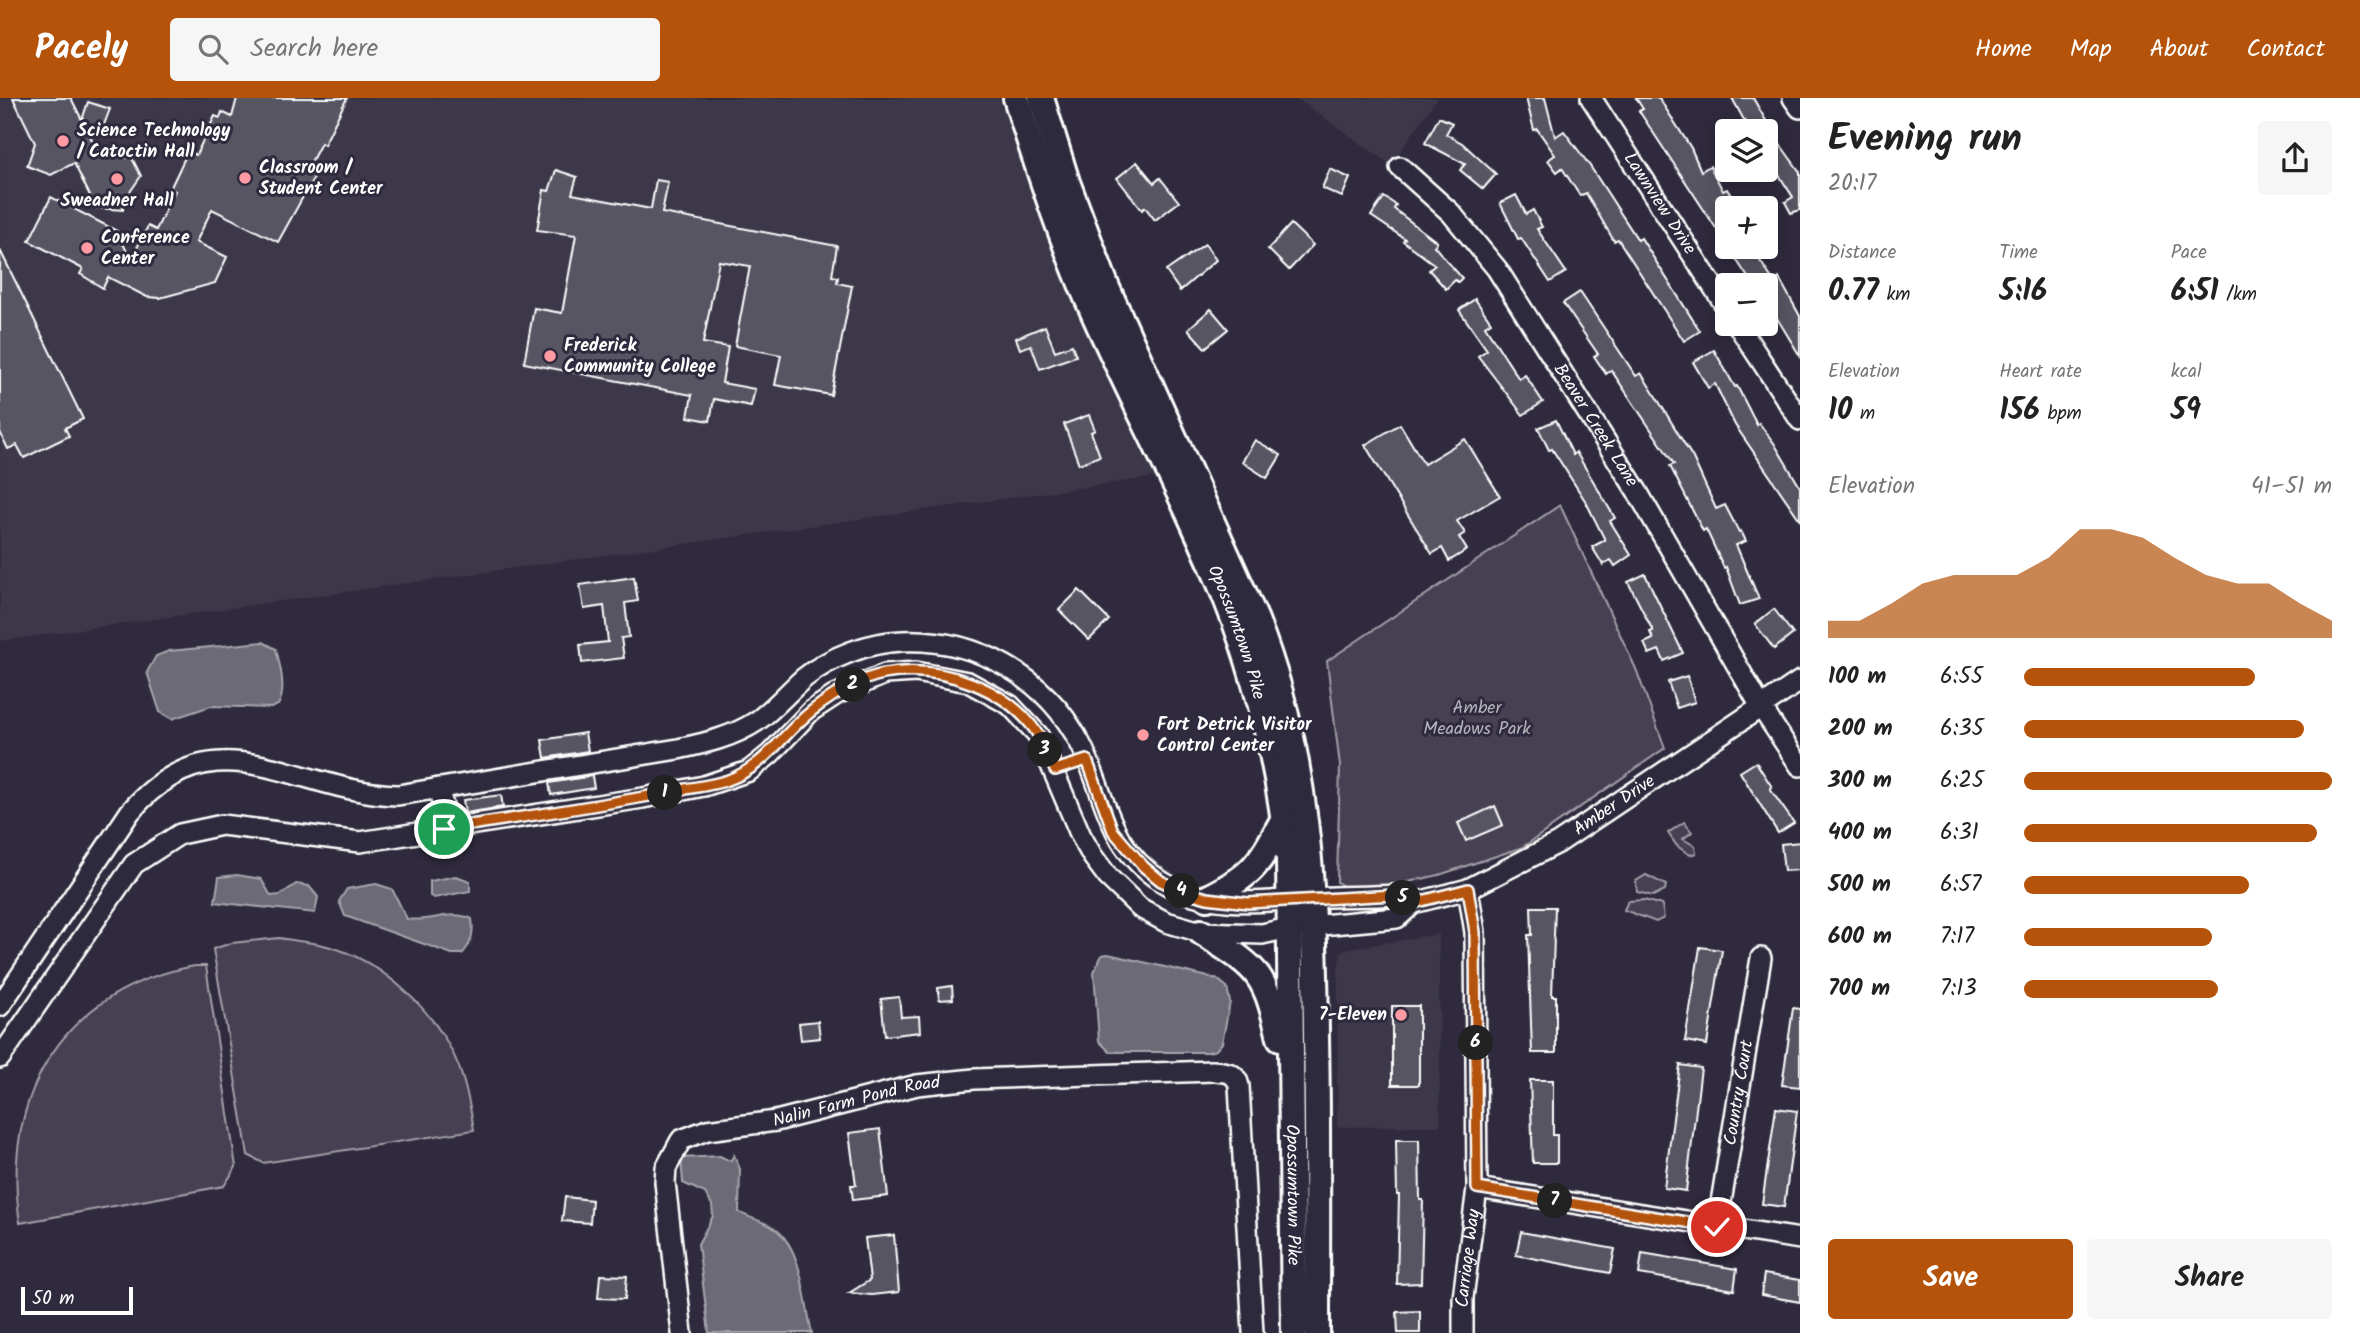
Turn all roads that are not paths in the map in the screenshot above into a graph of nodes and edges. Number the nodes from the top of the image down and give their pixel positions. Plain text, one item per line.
1 (1016, 98) edge
2 (1041, 98) edge
3 (1591, 98) edge
4 (1793, 98) edge
5 (1800, 108) edge
6 (1399, 167) dead end
7 (1715, 289) edge
8 (1745, 336) edge
9 (1800, 420) edge
10 (1800, 681) edge
11 (1761, 707) junction
12 (1087, 760) junction
13 (1800, 766) edge
14 (1050, 774) junction
15 (438, 788) junction
16 (1284, 818) junction
17 (444, 829) junction
18 (1468, 889) junction
19 (1207, 898) junction
20 (1301, 900) junction
21 (1414, 903) junction
22 (1315, 926) junction
23 (1289, 928) junction
24 (1201, 932) junction
25 (1761, 958) dead end
26 (0, 1006) edge
27 (0, 1058) edge
28 (1291, 1081) junction
29 (1477, 1188) junction
30 (1717, 1227) junction
31 (1800, 1239) edge
32 (682, 1333) edge
33 (1253, 1333) edge
34 (1294, 1333) edge
35 (1317, 1333) edge
36 (1463, 1333) edge

1 - 16 main road, Opossumtown Pike
2 - 20 main road, Opossumtown Pike
3 - 7 street, Lawnview Drive
4 - 5 street
6 - 11 street, Beaver Creek Lane
8 - 9 street
10 - 11 street, Amber Drive
11 - 13 street, Beaver Creek Lane
11 - 18 street, Amber Drive
12 - 14 street
12 - 15 street, Amber Drive
12 - 19 street, Amber Drive
14 - 17 street, Amber Drive
14 - 24 street, Amber Drive
15 - 17 street
15 - 26 street, Amber Drive
16 - 19 main road
16 - 20 main road, Opossumtown Pike
17 - 27 street, Amber Drive
18 - 21 street, Amber Drive
18 - 29 street, Carriage Way
19 - 20 street, Amber Drive
20 - 21 street, Amber Drive
20 - 22 main road, Opossumtown Pike
20 - 23 main road, Opossumtown Pike
21 - 22 street, Amber Drive
22 - 23 street, Amber Drive
22 - 35 main road, Opossumtown Pike
23 - 24 street, Amber Drive
23 - 28 main road, Opossumtown Pike
24 - 28 main road
25 - 30 street, Country Court
28 - 34 main road, Opossumtown Pike
29 - 30 street
29 - 36 street, Carriage Way
30 - 31 street
32 - 33 street, Nalin Farm Pond Road

